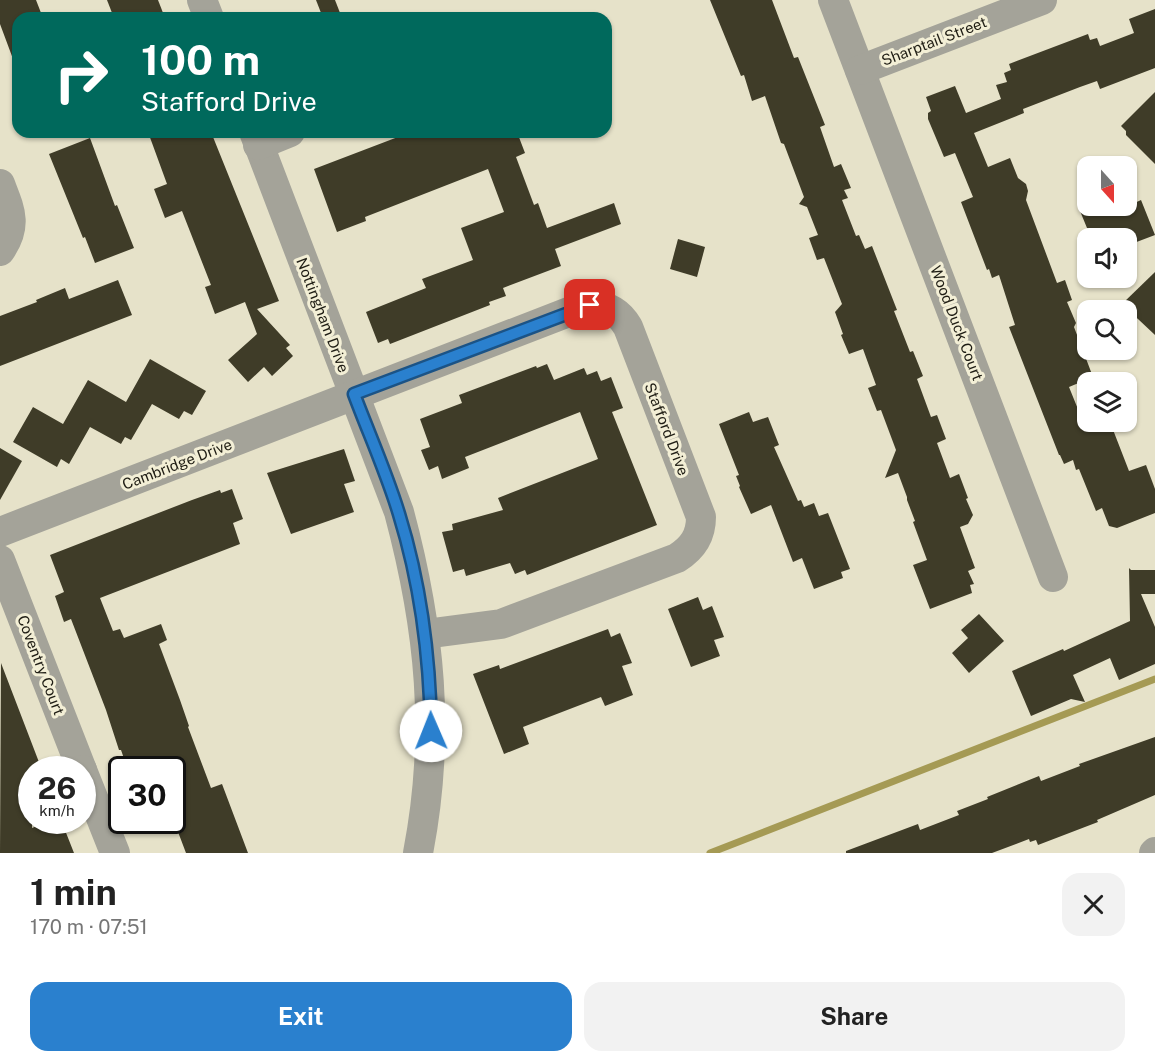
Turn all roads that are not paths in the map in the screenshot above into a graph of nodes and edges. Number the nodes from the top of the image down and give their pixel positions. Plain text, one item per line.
1 (833, 0) edge
2 (1042, 0) edge
3 (860, 70) junction
4 (256, 138) edge
5 (0, 184) edge
6 (4, 244) edge
7 (354, 394) junction
8 (0, 532) edge
9 (0, 560) edge
10 (1053, 577) dead end
11 (425, 634) junction
12 (77, 756) edge
13 (96, 805) edge
14 (115, 853) edge
15 (418, 853) edge

1 - 3 street, Wood Duck Court
2 - 3 street, Sharptail Street
3 - 10 street, Wood Duck Court
4 - 7 street, Nottingham Drive
5 - 6 street
7 - 8 street, Cambridge Drive
7 - 11 street, Nottingham Drive
7 - 11 street, Stafford Drive
9 - 12 street, Coventry Court
11 - 15 street, Nottingham Drive
13 - 14 street, Coventry Court

